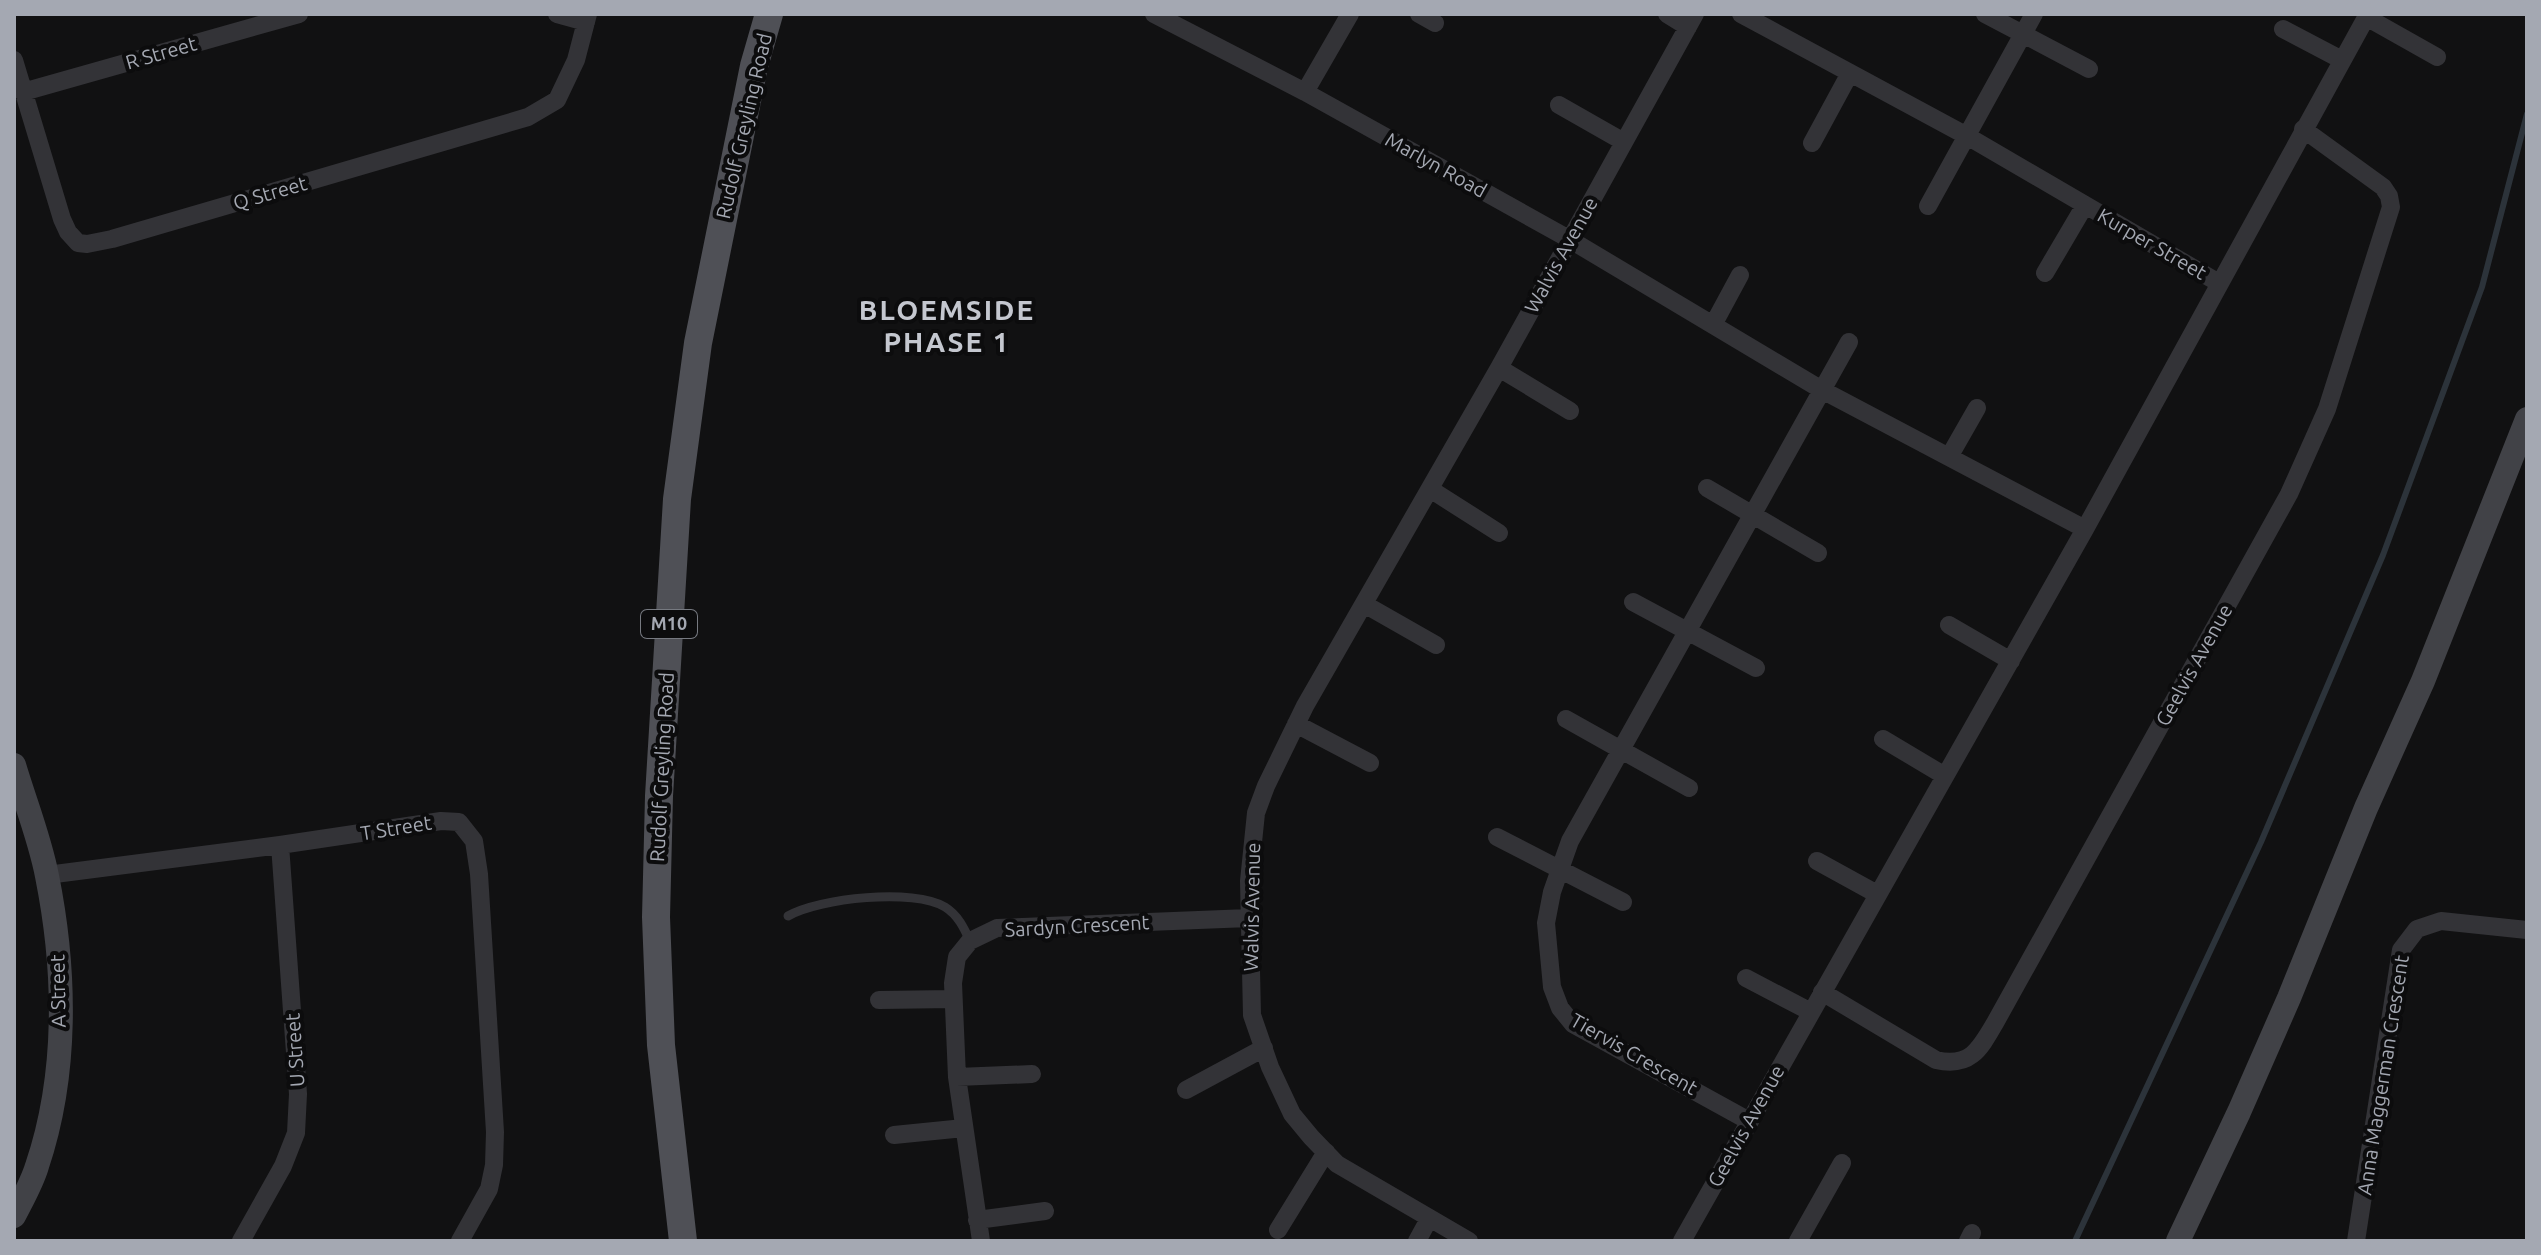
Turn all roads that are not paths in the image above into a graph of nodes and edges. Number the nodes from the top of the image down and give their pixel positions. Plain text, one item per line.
1 (299, 14) edge
2 (557, 14) edge
3 (769, 14) edge
4 (1154, 14) edge
5 (1350, 14) edge
6 (1667, 14) edge
7 (1741, 14) edge
8 (1985, 14) edge
9 (2034, 14) edge
10 (2367, 15) edge
11 (587, 18) edge
12 (1692, 20) edge
13 (2283, 29) dead end
14 (2022, 35) junction
15 (2437, 57) dead end
16 (14, 60) edge
17 (2342, 60) junction
18 (2089, 69) dead end
19 (1850, 73) junction
20 (23, 92) junction
21 (1305, 92) junction
22 (1559, 105) dead end
23 (2303, 129) junction
24 (1967, 136) junction
25 (1624, 142) junction
26 (1812, 143) dead end
27 (2085, 205) junction
28 (1928, 206) dead end
29 (1569, 239) junction
30 (2045, 273) dead end
31 (1740, 275) dead end
32 (2219, 283) junction
33 (1713, 325) junction
34 (1849, 342) dead end
35 (1499, 368) junction
36 (1822, 390) junction
37 (1977, 408) dead end
38 (1570, 411) dead end
39 (2527, 419) edge
40 (1949, 457) junction
41 (1707, 488) dead end
42 (1430, 489) junction
43 (1752, 515) junction
44 (2085, 529) junction
45 (1499, 533) dead end
46 (1818, 553) dead end
47 (1633, 602) dead end
48 (1364, 604) junction
49 (1949, 625) dead end
50 (1687, 631) junction
51 (1436, 645) dead end
52 (2011, 661) junction
53 (1756, 668) dead end
54 (1566, 719) dead end
55 (1296, 724) junction
56 (1883, 739) dead end
57 (1622, 749) junction
58 (1370, 763) dead end
59 (14, 765) edge
60 (1945, 776) junction
61 (1689, 788) dead end
62 (1497, 837) dead end
63 (280, 845) junction
64 (1817, 861) dead end
65 (1559, 871) junction
66 (47, 875) junction
67 (1877, 894) junction
68 (1623, 902) dead end
69 (788, 916) dead end
70 (1249, 918) junction
71 (2527, 930) edge
72 (970, 941) junction
73 (1746, 978) dead end
74 (1822, 992) junction
75 (953, 999) junction
76 (879, 1000) dead end
77 (1811, 1012) junction
78 (1264, 1048) junction
79 (1032, 1074) dead end
80 (957, 1077) junction
81 (1186, 1090) dead end
82 (1749, 1121) junction
83 (964, 1128) junction
84 (894, 1135) dead end
85 (1326, 1152) junction
86 (1842, 1163) dead end
87 (1045, 1211) dead end
88 (14, 1216) edge
89 (1429, 1219) junction
90 (977, 1220) junction
91 (1278, 1230) dead end
92 (241, 1241) edge
93 (460, 1241) edge
94 (683, 1241) edge
95 (981, 1241) edge
96 (1417, 1241) edge
97 (1469, 1241) edge
98 (1682, 1241) edge
99 (1798, 1241) edge
100 (2178, 1241) edge
101 (2356, 1241) edge

1 - 20 street, R Street
2 - 11 street
3 - 94 main road, Rudolf Greyling Road / M10
4 - 21 street, Marlyn Road
5 - 21 street
6 - 12 street, Walvis Avenue
7 - 19 street, Kurper Street
8 - 14 street
9 - 14 street
10 - 15 street, Geelvis Avenue
10 - 17 street, Geelvis Avenue
11 - 20 street, Q Street
12 - 25 street, Walvis Avenue
13 - 17 street
14 - 18 street
14 - 24 street
16 - 20 street, Q Street
17 - 23 street, Geelvis Avenue
19 - 24 street, Kurper Street
19 - 26 street
21 - 29 street, Marlyn Road
22 - 25 street
23 - 32 street, Geelvis Avenue
23 - 74 street, Geelvis Avenue
24 - 27 street, Kurper Street
24 - 28 street
25 - 29 street, Walvis Avenue
27 - 30 street, Kurper Street
27 - 32 street, Kurper Street
29 - 33 street, Marlyn Road
29 - 35 street, Walvis Avenue
31 - 33 street
32 - 44 street, Geelvis Avenue
33 - 36 street, Marlyn Road
34 - 36 street
35 - 38 street
35 - 42 street, Walvis Avenue
36 - 40 street, Marlyn Road
36 - 43 street, Tiervis Crescent
37 - 40 street
39 - 100 street
40 - 44 street, Marlyn Road
41 - 43 street
42 - 45 street
42 - 48 street, Walvis Avenue
43 - 46 street
43 - 50 street, Tiervis Crescent
44 - 52 street, Geelvis Avenue
47 - 50 street
48 - 51 street
48 - 55 street, Walvis Avenue
49 - 52 street
50 - 53 street
50 - 57 street, Tiervis Crescent
52 - 60 street, Geelvis Avenue
54 - 57 street
55 - 58 street
55 - 70 street, Walvis Avenue
56 - 60 street
57 - 61 street
57 - 65 street, Tiervis Crescent
59 - 66 street, A Street
60 - 67 street, Geelvis Avenue
62 - 65 street
63 - 66 street, T Street
63 - 92 street, U Street
63 - 93 street, T Street
64 - 67 street
65 - 68 street
65 - 82 street, Tiervis Crescent
66 - 88 street, A Street
67 - 74 street, Geelvis Avenue
69 - 72 lane
70 - 72 street, Sardyn Crescent
70 - 78 street, Walvis Avenue
71 - 101 street, Anna Maggerman Crescent
72 - 75 street
73 - 77 street
74 - 77 street, Geelvis Avenue
75 - 76 street
75 - 80 street
77 - 82 street, Geelvis Avenue
78 - 81 street
78 - 85 street, Walvis Avenue
79 - 80 street
80 - 83 street
82 - 98 street, Geelvis Avenue
83 - 84 street
83 - 90 street
85 - 89 street, Walvis Avenue
85 - 91 street
86 - 99 street
87 - 90 street
89 - 96 street
89 - 97 street, Walvis Avenue
90 - 95 street

